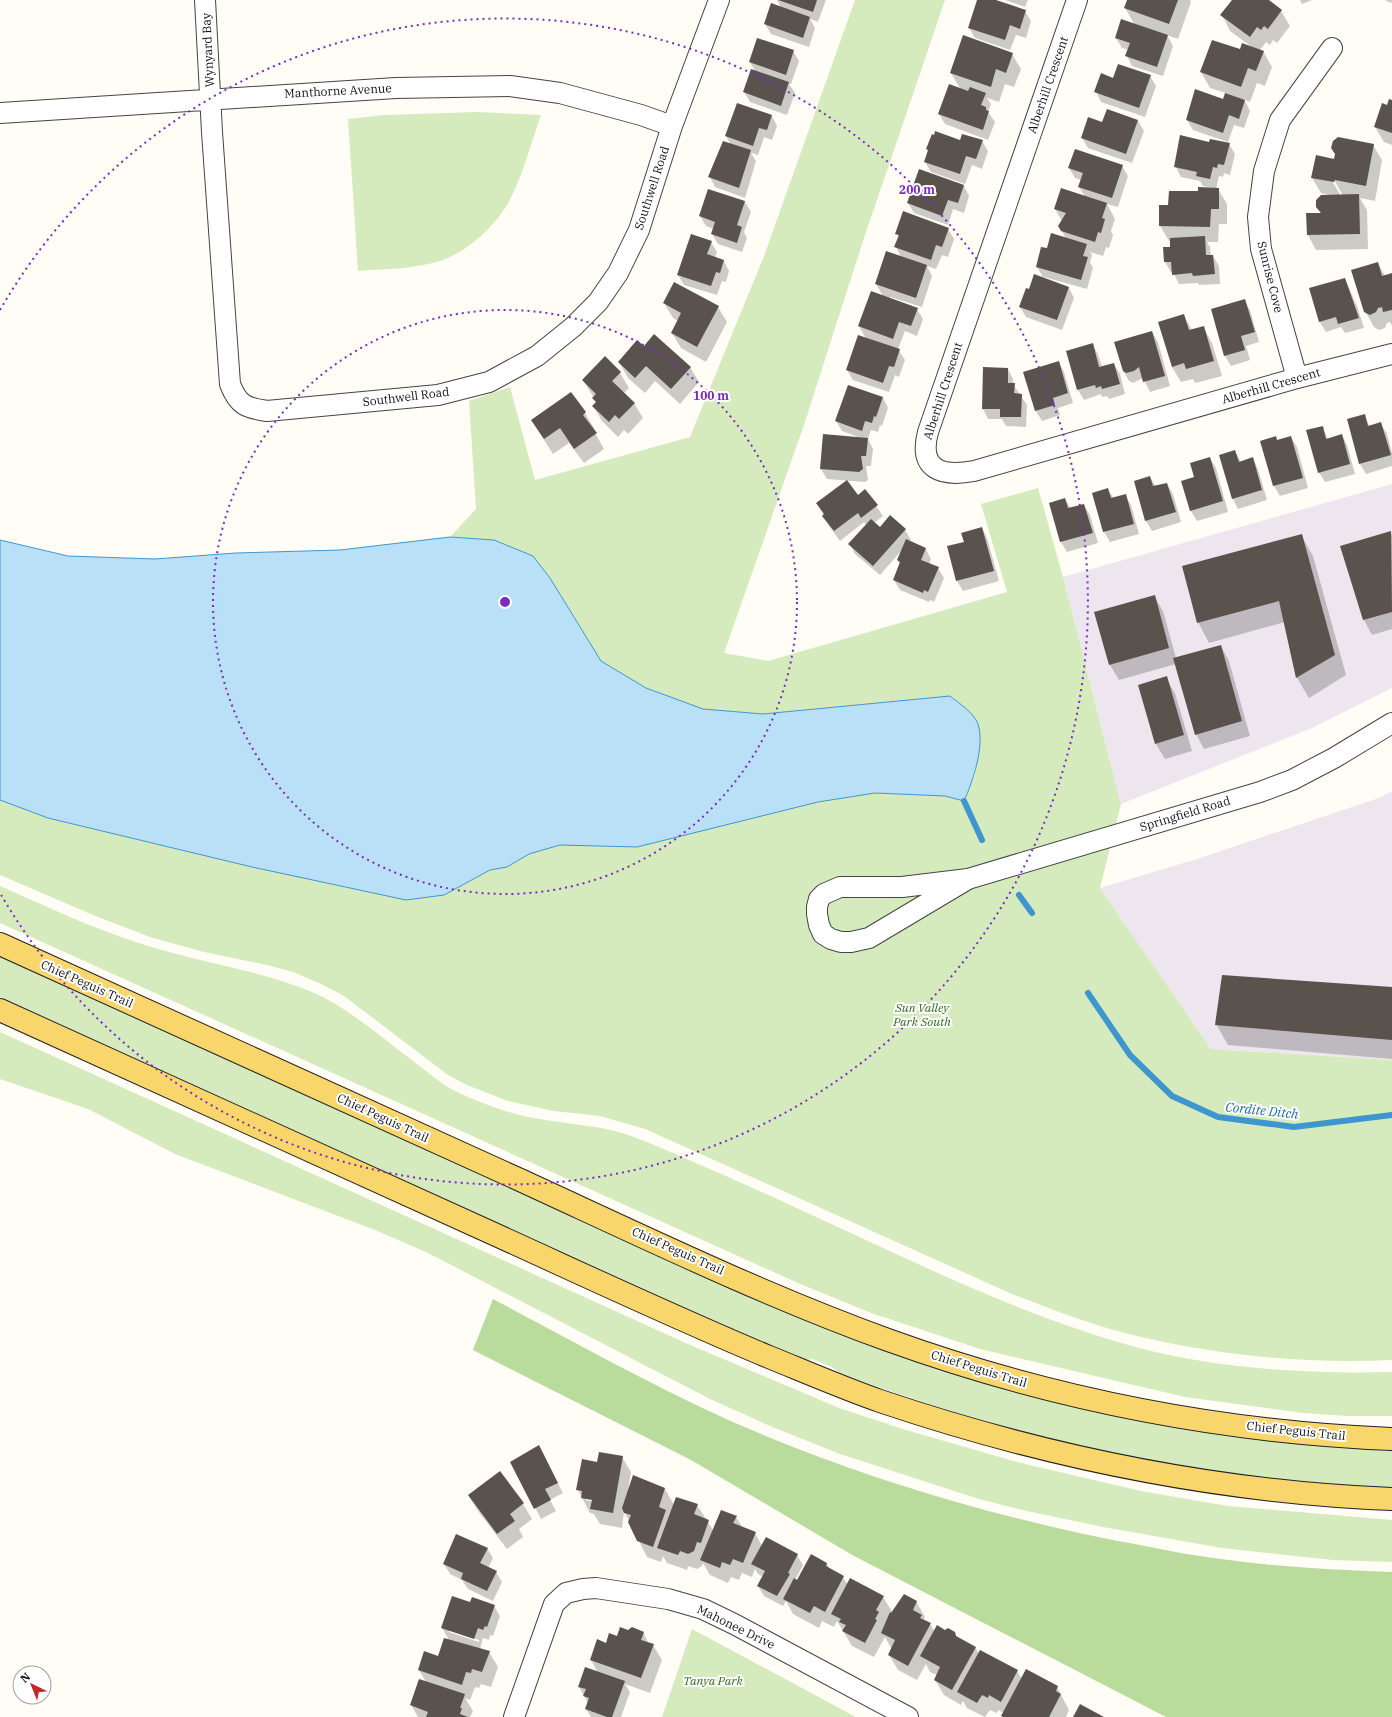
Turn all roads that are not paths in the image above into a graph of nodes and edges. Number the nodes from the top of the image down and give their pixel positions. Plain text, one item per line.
1 (205, 0) edge
2 (719, 0) edge
3 (1077, 0) edge
4 (1332, 48) dead end
5 (210, 99) junction
6 (0, 113) edge
7 (672, 126) junction
8 (1392, 354) edge
9 (1297, 378) junction
10 (1392, 723) edge
11 (968, 879) junction
12 (0, 944) edge
13 (0, 1010) edge
14 (1392, 1439) edge
15 (1392, 1499) edge
16 (514, 1717) edge
17 (908, 1717) edge

1 - 5 street, Wynyard Bay
2 - 7 street, Southwell Road
3 - 9 street, Alberhill Crescent
4 - 9 street, Sunrise Cove
5 - 6 street, Manthorne Avenue
5 - 7 street, Manthorne Avenue
5 - 7 street, Southwell Road
8 - 9 street, Alberhill Crescent
10 - 11 street, Springfield Road
11 - 11 street, Springfield Road
12 - 14 main road, Chief Peguis Trail
13 - 15 main road
16 - 17 street, Mahonee Drive

